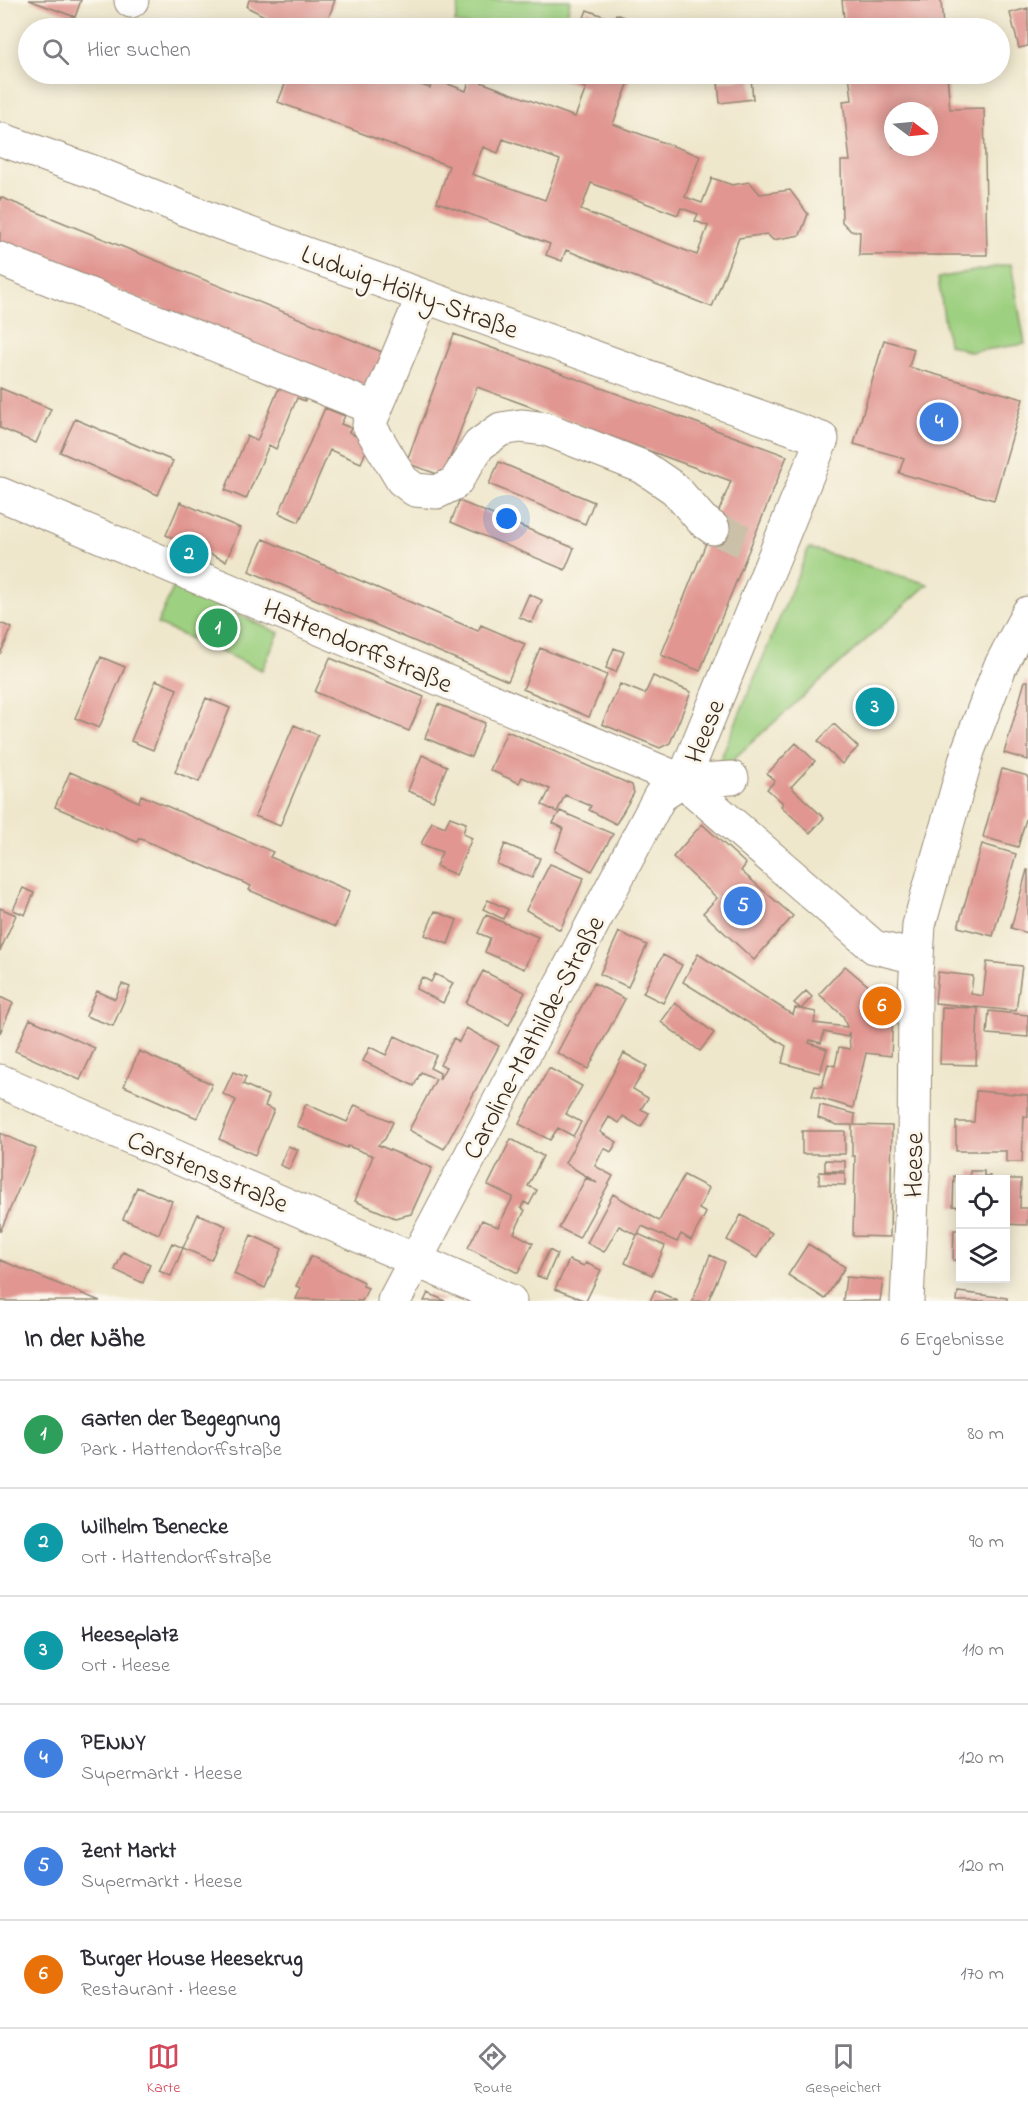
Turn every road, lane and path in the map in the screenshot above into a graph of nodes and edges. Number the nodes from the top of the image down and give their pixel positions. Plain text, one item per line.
1 (0, 139) edge
2 (0, 259) edge
3 (423, 296) junction
4 (375, 409) junction
5 (822, 439) joint
6 (0, 494) edge
7 (713, 528) tunnel mouth
8 (1028, 614) edge
9 (732, 778) dead end
10 (683, 781) junction
11 (916, 957) junction
12 (0, 1081) edge
13 (417, 1260) junction
14 (394, 1301) edge
15 (510, 1301) edge
16 (907, 1301) edge

1 - 3 street, Ludwig-Hölty-Straße
2 - 4 street
3 - 4 street
3 - 5 street, Ludwig-Hölty-Straße
4 - 7 street
5 - 10 street, Heese
6 - 10 street, Hattendorffstraße
8 - 11 street, Heese
9 - 10 street
10 - 11 street, Heese
10 - 13 street, Caroline-Mathilde-Straße
11 - 16 street, Heese
12 - 13 street, Carstensstraße
13 - 14 street, Caroline-Mathilde-Straße
13 - 15 street, Carstensstraße

